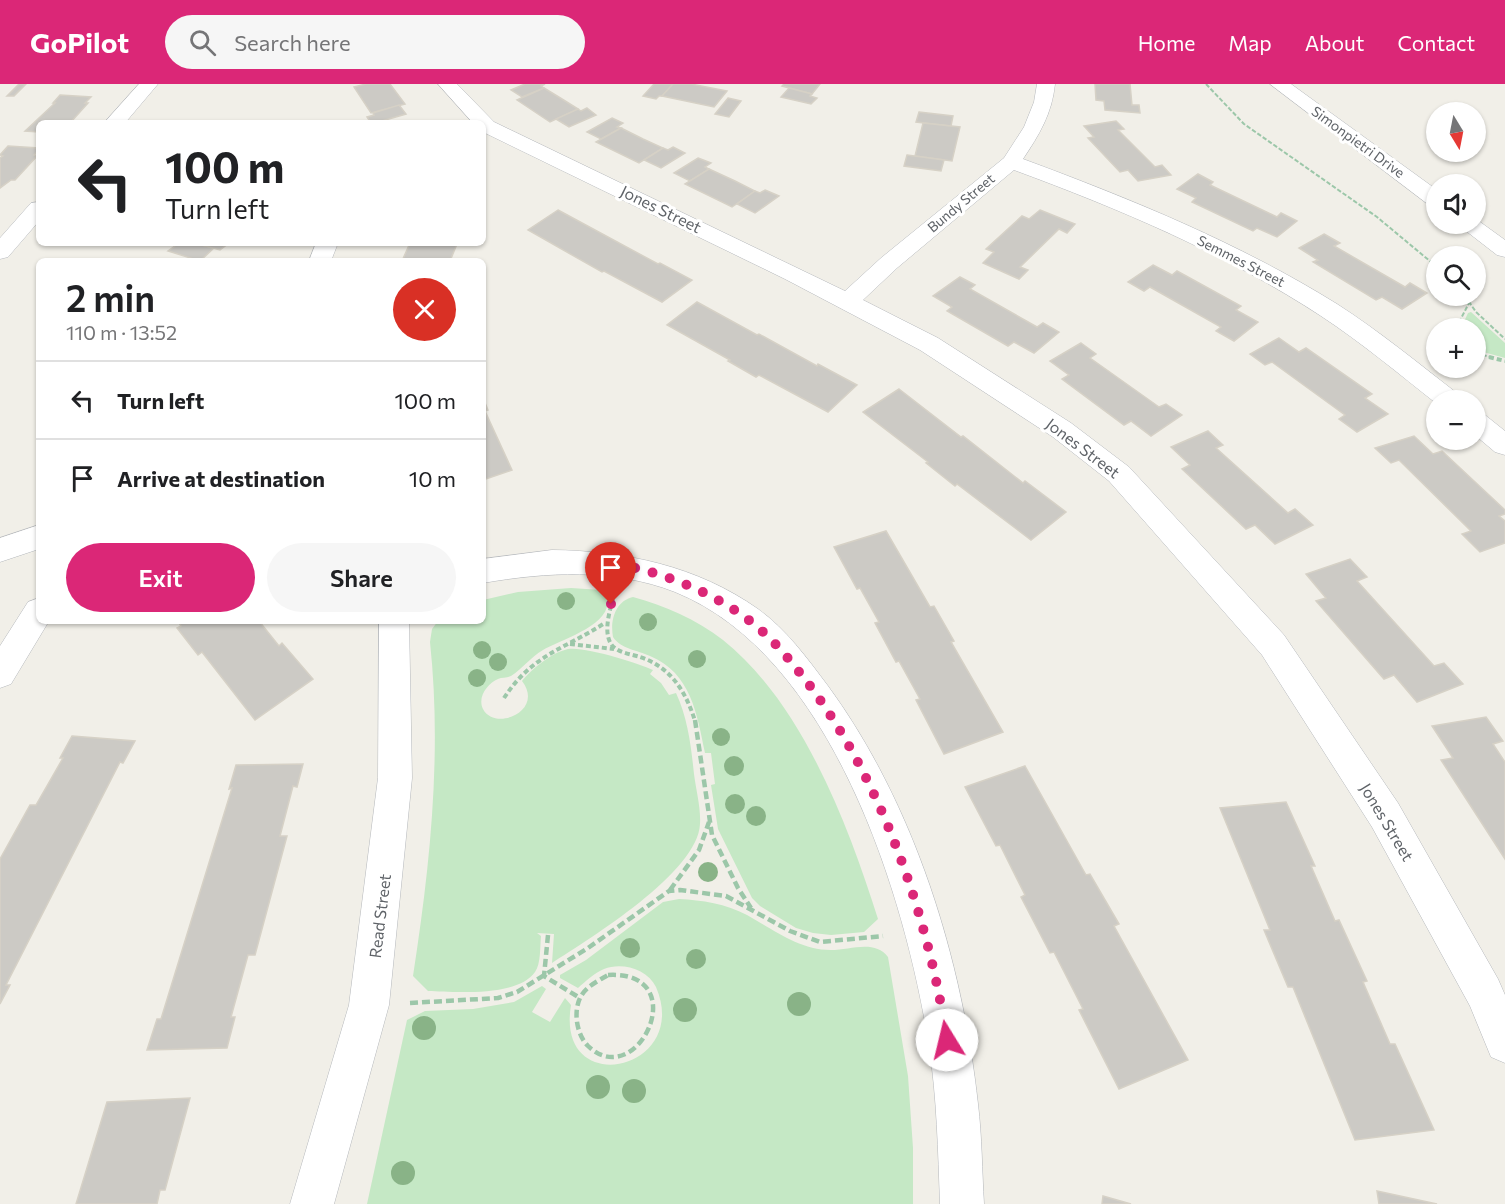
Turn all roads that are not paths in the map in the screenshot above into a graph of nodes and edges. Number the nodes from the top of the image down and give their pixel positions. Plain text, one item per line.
1 (149, 84) edge
2 (447, 84) edge
3 (1046, 84) edge
4 (1279, 84) edge
5 (117, 120) edge
6 (479, 120) edge
7 (486, 127) edge
8 (1011, 162) junction
9 (1426, 192) edge
10 (36, 211) edge
11 (1482, 234) edge
12 (1505, 250) edge
13 (0, 252) edge
14 (846, 303) junction
15 (1436, 390) edge
16 (1486, 430) edge
17 (1505, 445) edge
18 (36, 538) edge
19 (0, 550) edge
20 (486, 571) edge
21 (36, 616) edge
22 (394, 624) edge
23 (0, 674) edge
24 (1505, 1043) edge
25 (312, 1204) edge
26 (962, 1204) edge

1 - 5 street
2 - 6 street, Jones Street
3 - 8 street, Bundy Street
4 - 9 street, Simonpietri Drive
7 - 14 street, Jones Street
8 - 14 street, Bundy Street
8 - 15 street, Semmes Street
10 - 13 street
11 - 12 street
14 - 24 street, Jones Street
16 - 17 street
18 - 19 street
20 - 26 street
21 - 23 street
22 - 25 street, Read Street

